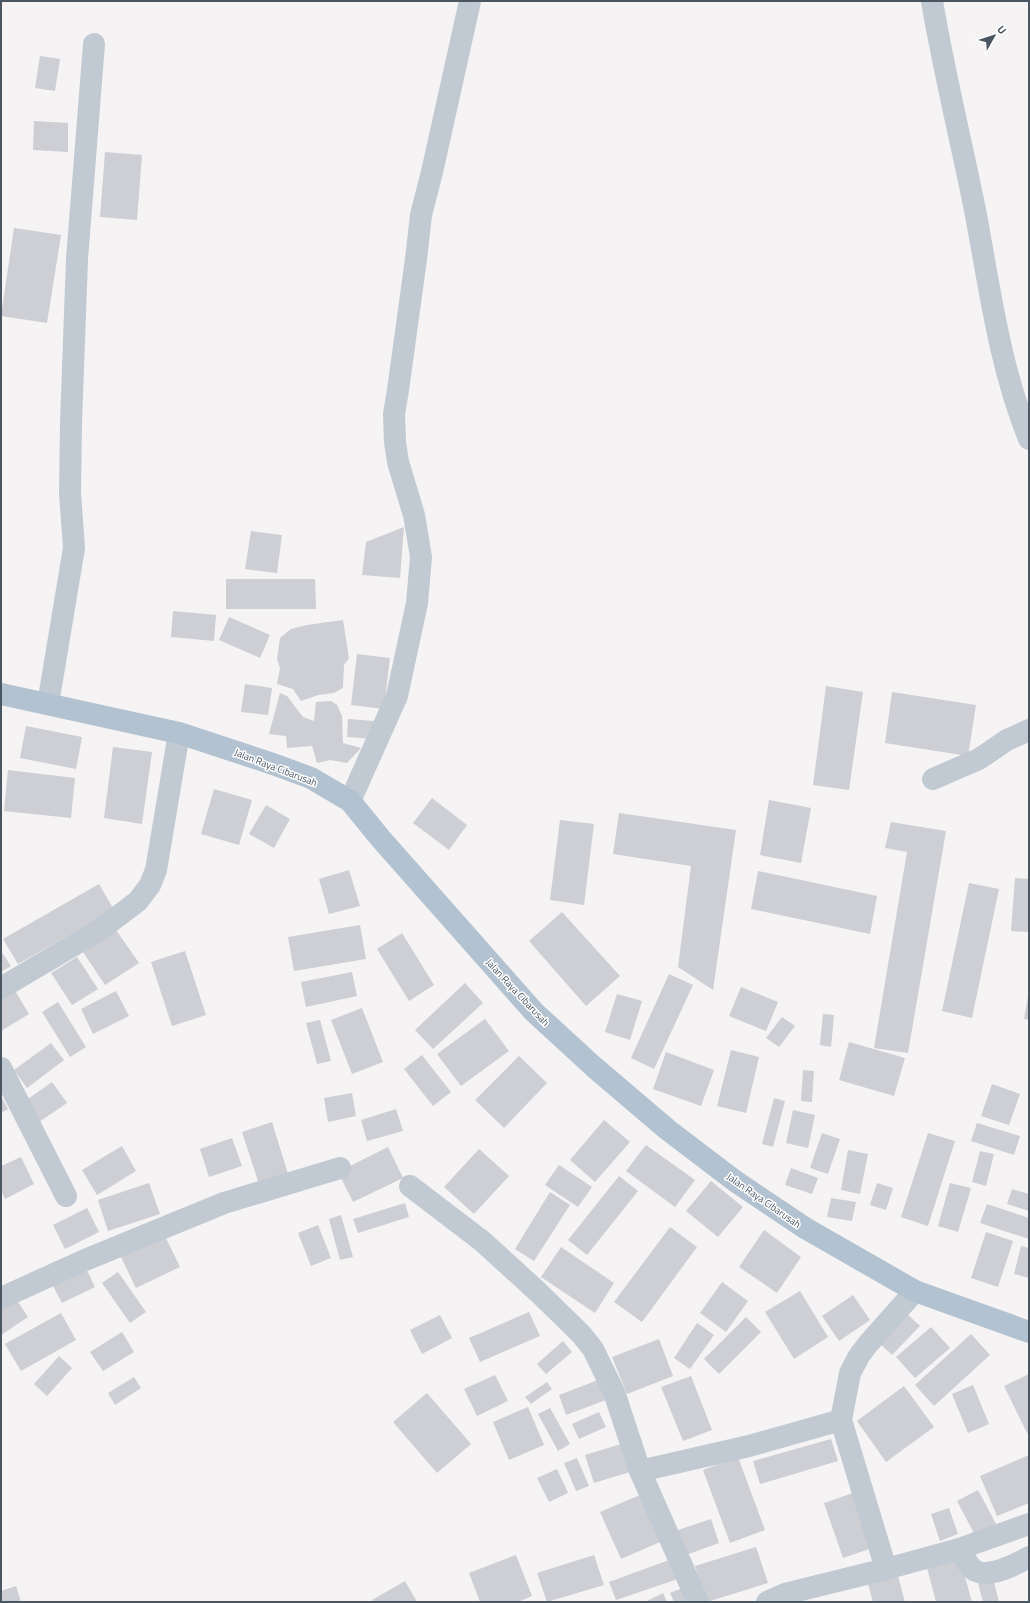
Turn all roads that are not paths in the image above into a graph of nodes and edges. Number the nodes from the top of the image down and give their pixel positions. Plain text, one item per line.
1 (470, 1) edge
2 (932, 1) edge
3 (94, 44) dead end
4 (1029, 439) edge
5 (1, 694) edge
6 (48, 704) junction
7 (1029, 730) edge
8 (179, 733) junction
9 (933, 779) dead end
10 (350, 801) junction
11 (1, 988) edge
12 (1, 1068) edge
13 (340, 1168) dead end
14 (410, 1186) dead end
15 (66, 1196) dead end
16 (915, 1291) junction
17 (1, 1298) edge
18 (1029, 1332) edge
19 (841, 1420) junction
20 (640, 1471) junction
21 (1029, 1524) edge
22 (959, 1549) junction
23 (1029, 1557) edge
24 (886, 1569) junction
25 (780, 1599) edge
26 (698, 1602) edge

1 - 10 street
2 - 4 street
3 - 6 street
5 - 6 main road, Jalan Raya Cibarusah
6 - 8 main road, Jalan Raya Cibarusah
7 - 9 street
8 - 10 main road, Jalan Raya Cibarusah
8 - 11 street
10 - 16 main road, Jalan Raya Cibarusah
12 - 15 street
13 - 17 street
14 - 20 street
16 - 18 main road, Jalan Raya Cibarusah
16 - 19 street
19 - 20 street
19 - 24 street
20 - 26 street
21 - 22 street
22 - 23 street
22 - 24 street
24 - 25 street

